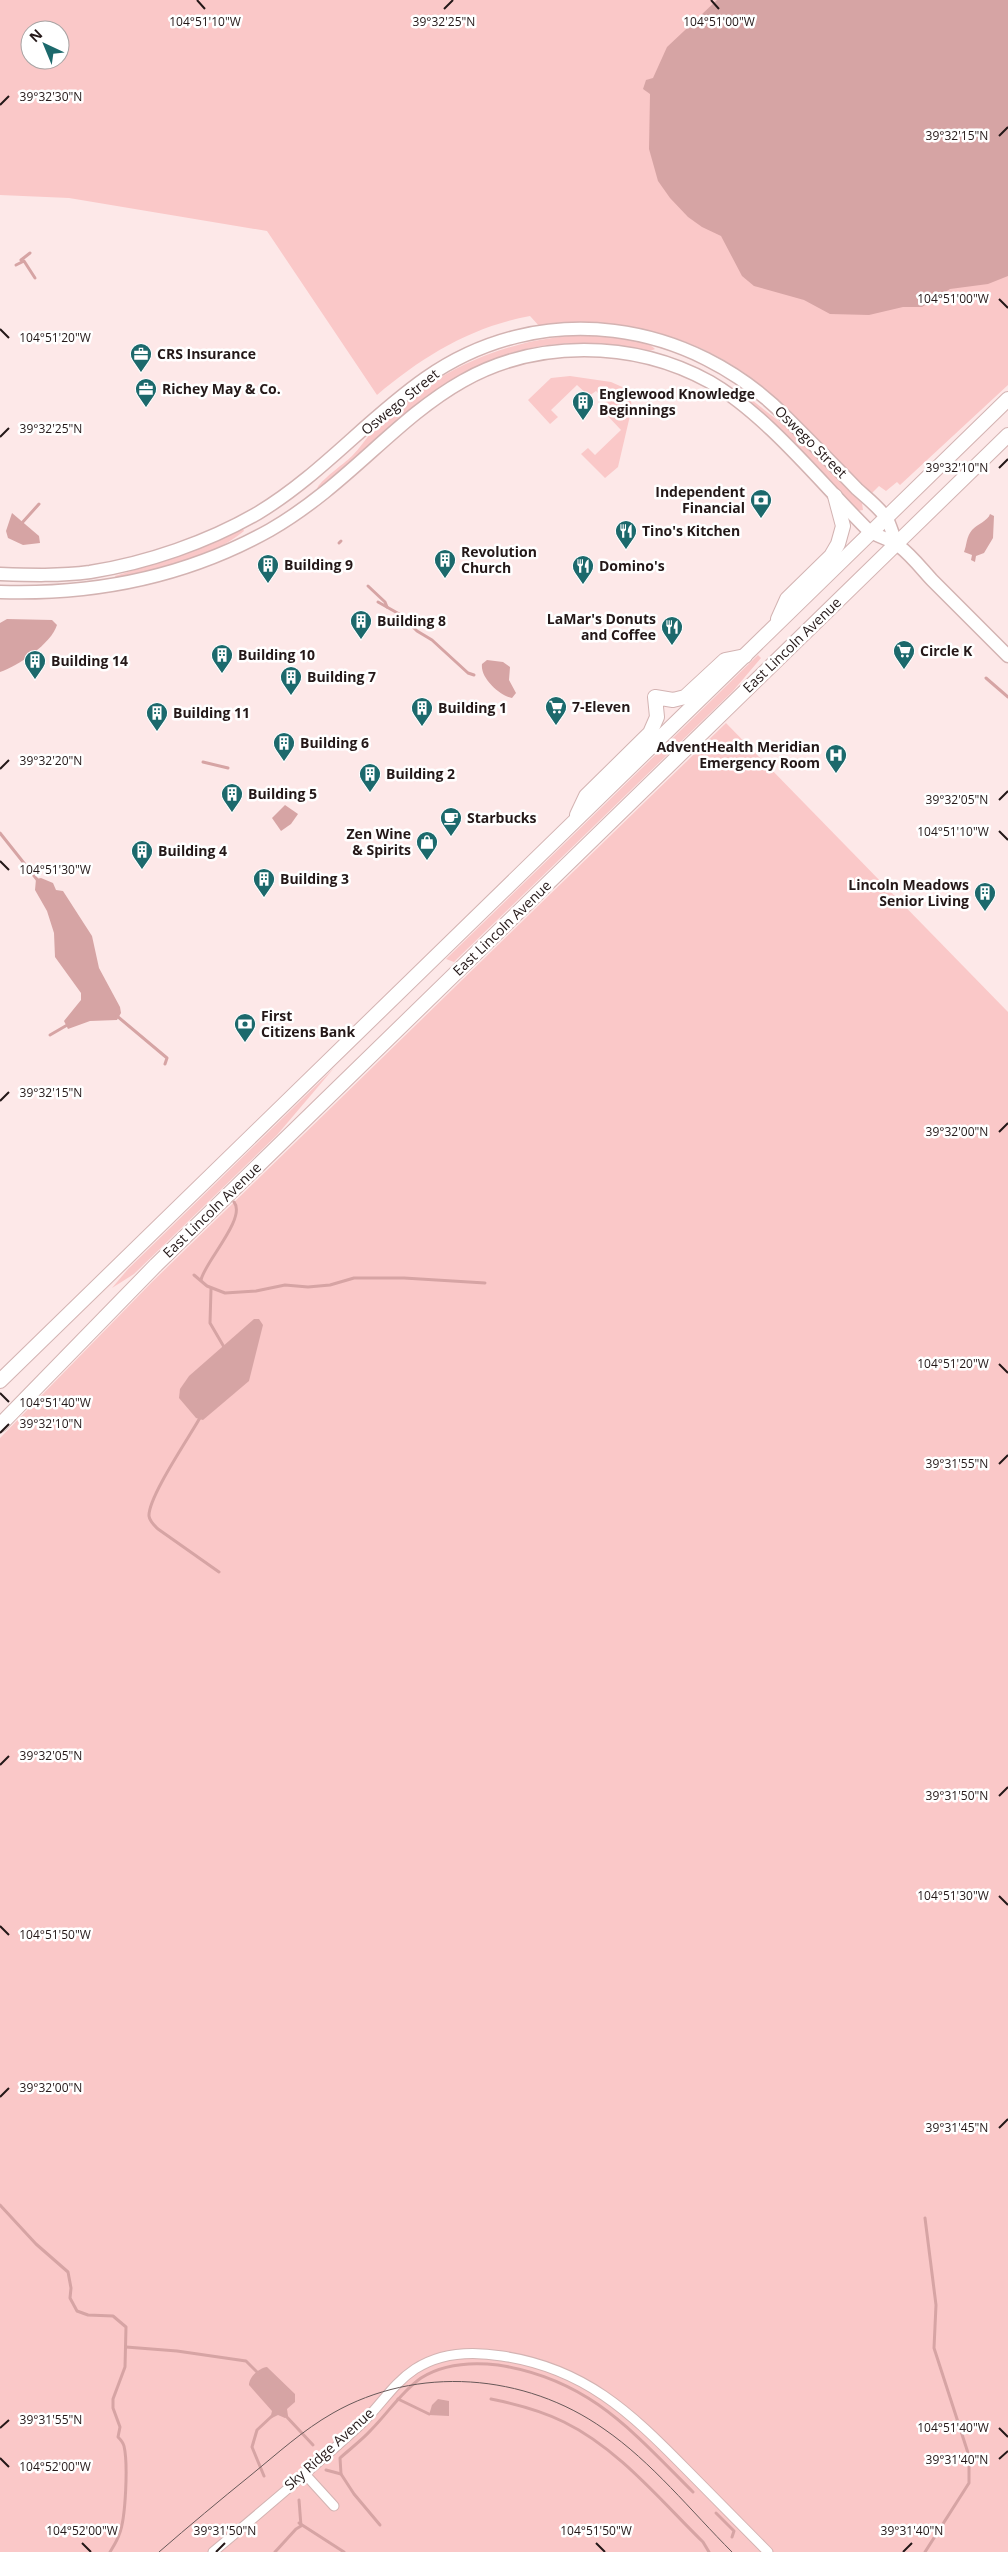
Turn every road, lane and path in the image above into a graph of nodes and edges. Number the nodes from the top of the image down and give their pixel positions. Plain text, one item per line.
1 (1008, 399) edge
2 (1008, 435) edge
3 (835, 496) junction
4 (886, 518) junction
5 (872, 533) junction
6 (897, 544) junction
7 (0, 574) edge
8 (0, 592) edge
9 (774, 627) junction
10 (745, 656) junction
11 (1008, 656) edge
12 (574, 822) junction
13 (0, 1381) edge
14 (0, 1425) edge
15 (304, 2473) junction
16 (334, 2506) dead end
17 (213, 2552) edge
18 (768, 2552) edge

1 - 4 main road, East Lincoln Avenue
2 - 6 main road, East Lincoln Avenue
3 - 5 main road, Oswego Street
3 - 8 main road, Oswego Street
3 - 9 main road
4 - 5 main road, East Lincoln Avenue
4 - 6 main road, Oswego Street
4 - 7 main road, Oswego Street
5 - 6 main road, Oswego Street
5 - 9 main road, East Lincoln Avenue
6 - 11 main road, Oswego Street
6 - 14 main road, East Lincoln Avenue
9 - 10 main road, East Lincoln Avenue
10 - 12 main road, East Lincoln Avenue
10 - 12 main road
12 - 13 main road, East Lincoln Avenue
15 - 16 street
15 - 17 street, Sky Ridge Avenue
15 - 18 street, Sky Ridge Avenue

